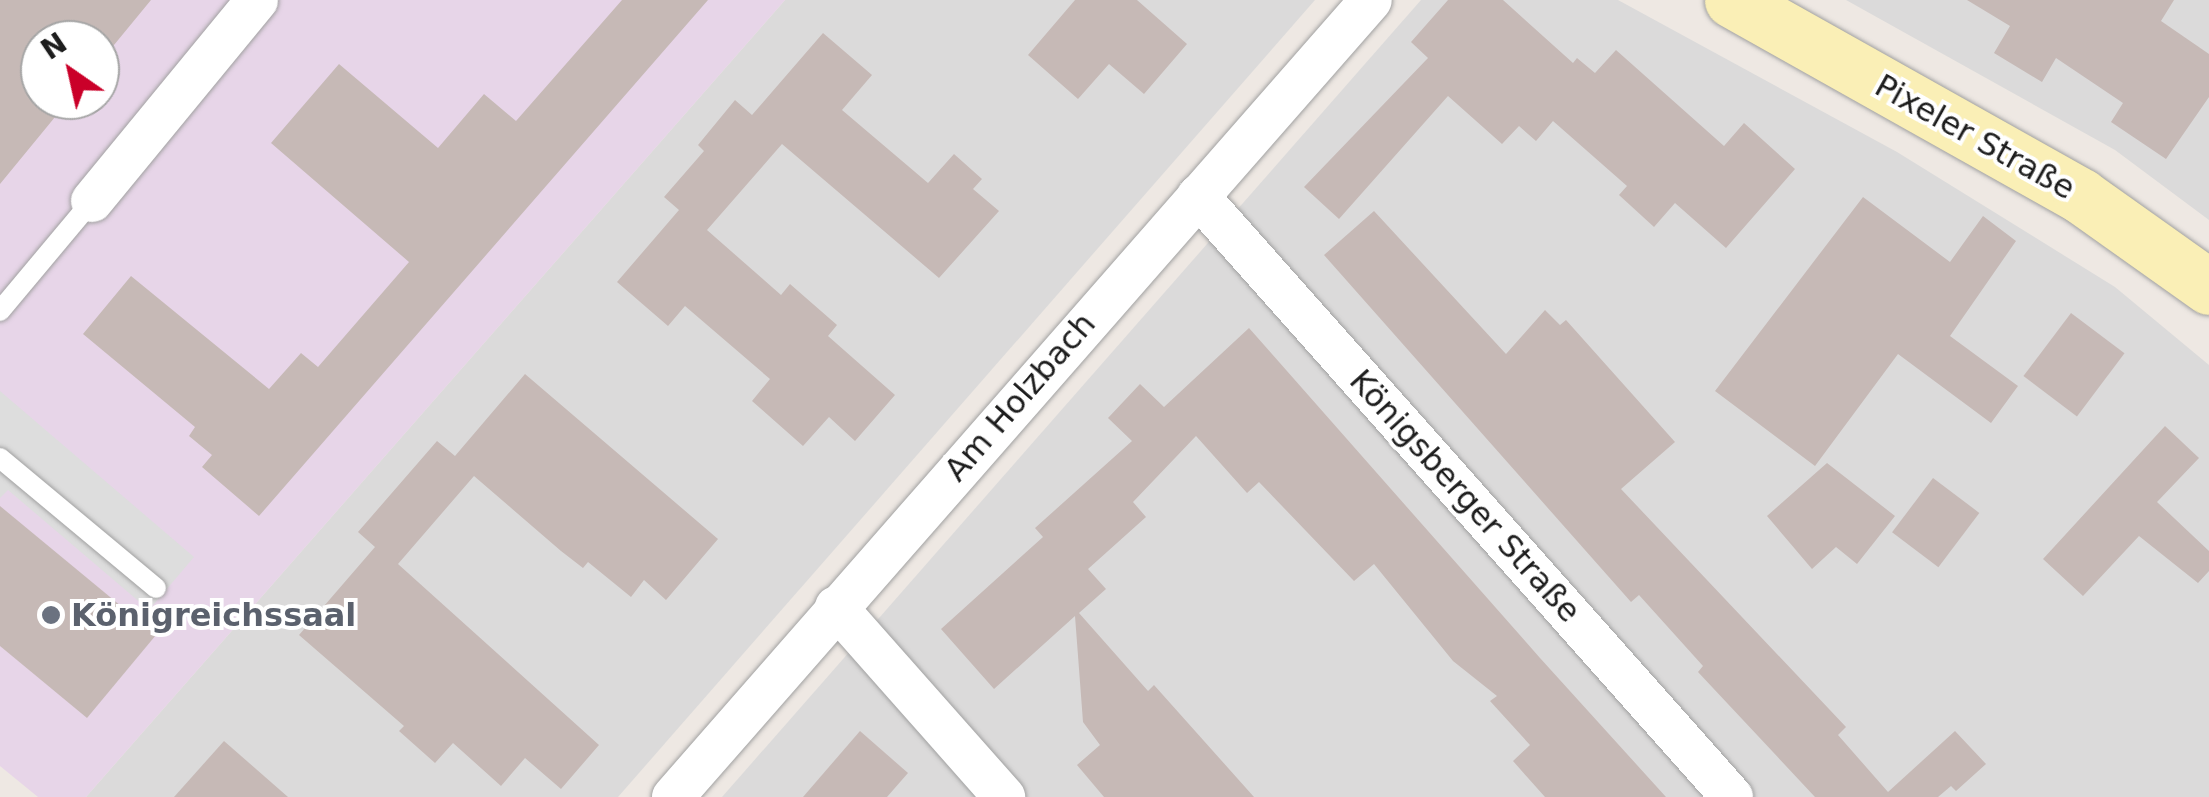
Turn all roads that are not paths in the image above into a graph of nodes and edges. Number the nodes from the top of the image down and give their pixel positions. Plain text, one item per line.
1 (257, 0) edge
2 (1371, 0) edge
3 (1732, 0) edge
4 (1198, 196) junction
5 (92, 202) joint
6 (2209, 287) edge
7 (0, 310) edge
8 (0, 458) edge
9 (156, 588) dead end
10 (836, 608) junction
11 (673, 797) edge
12 (1004, 797) edge
13 (1732, 797) edge

1 - 5 street
2 - 4 street, Am Holzbach
3 - 6 main road, Pixeler Straße
4 - 10 street, Am Holzbach
4 - 13 street, Königsberger Straße
5 - 7 lane
8 - 9 lane
10 - 11 street, Am Holzbach
10 - 12 street

